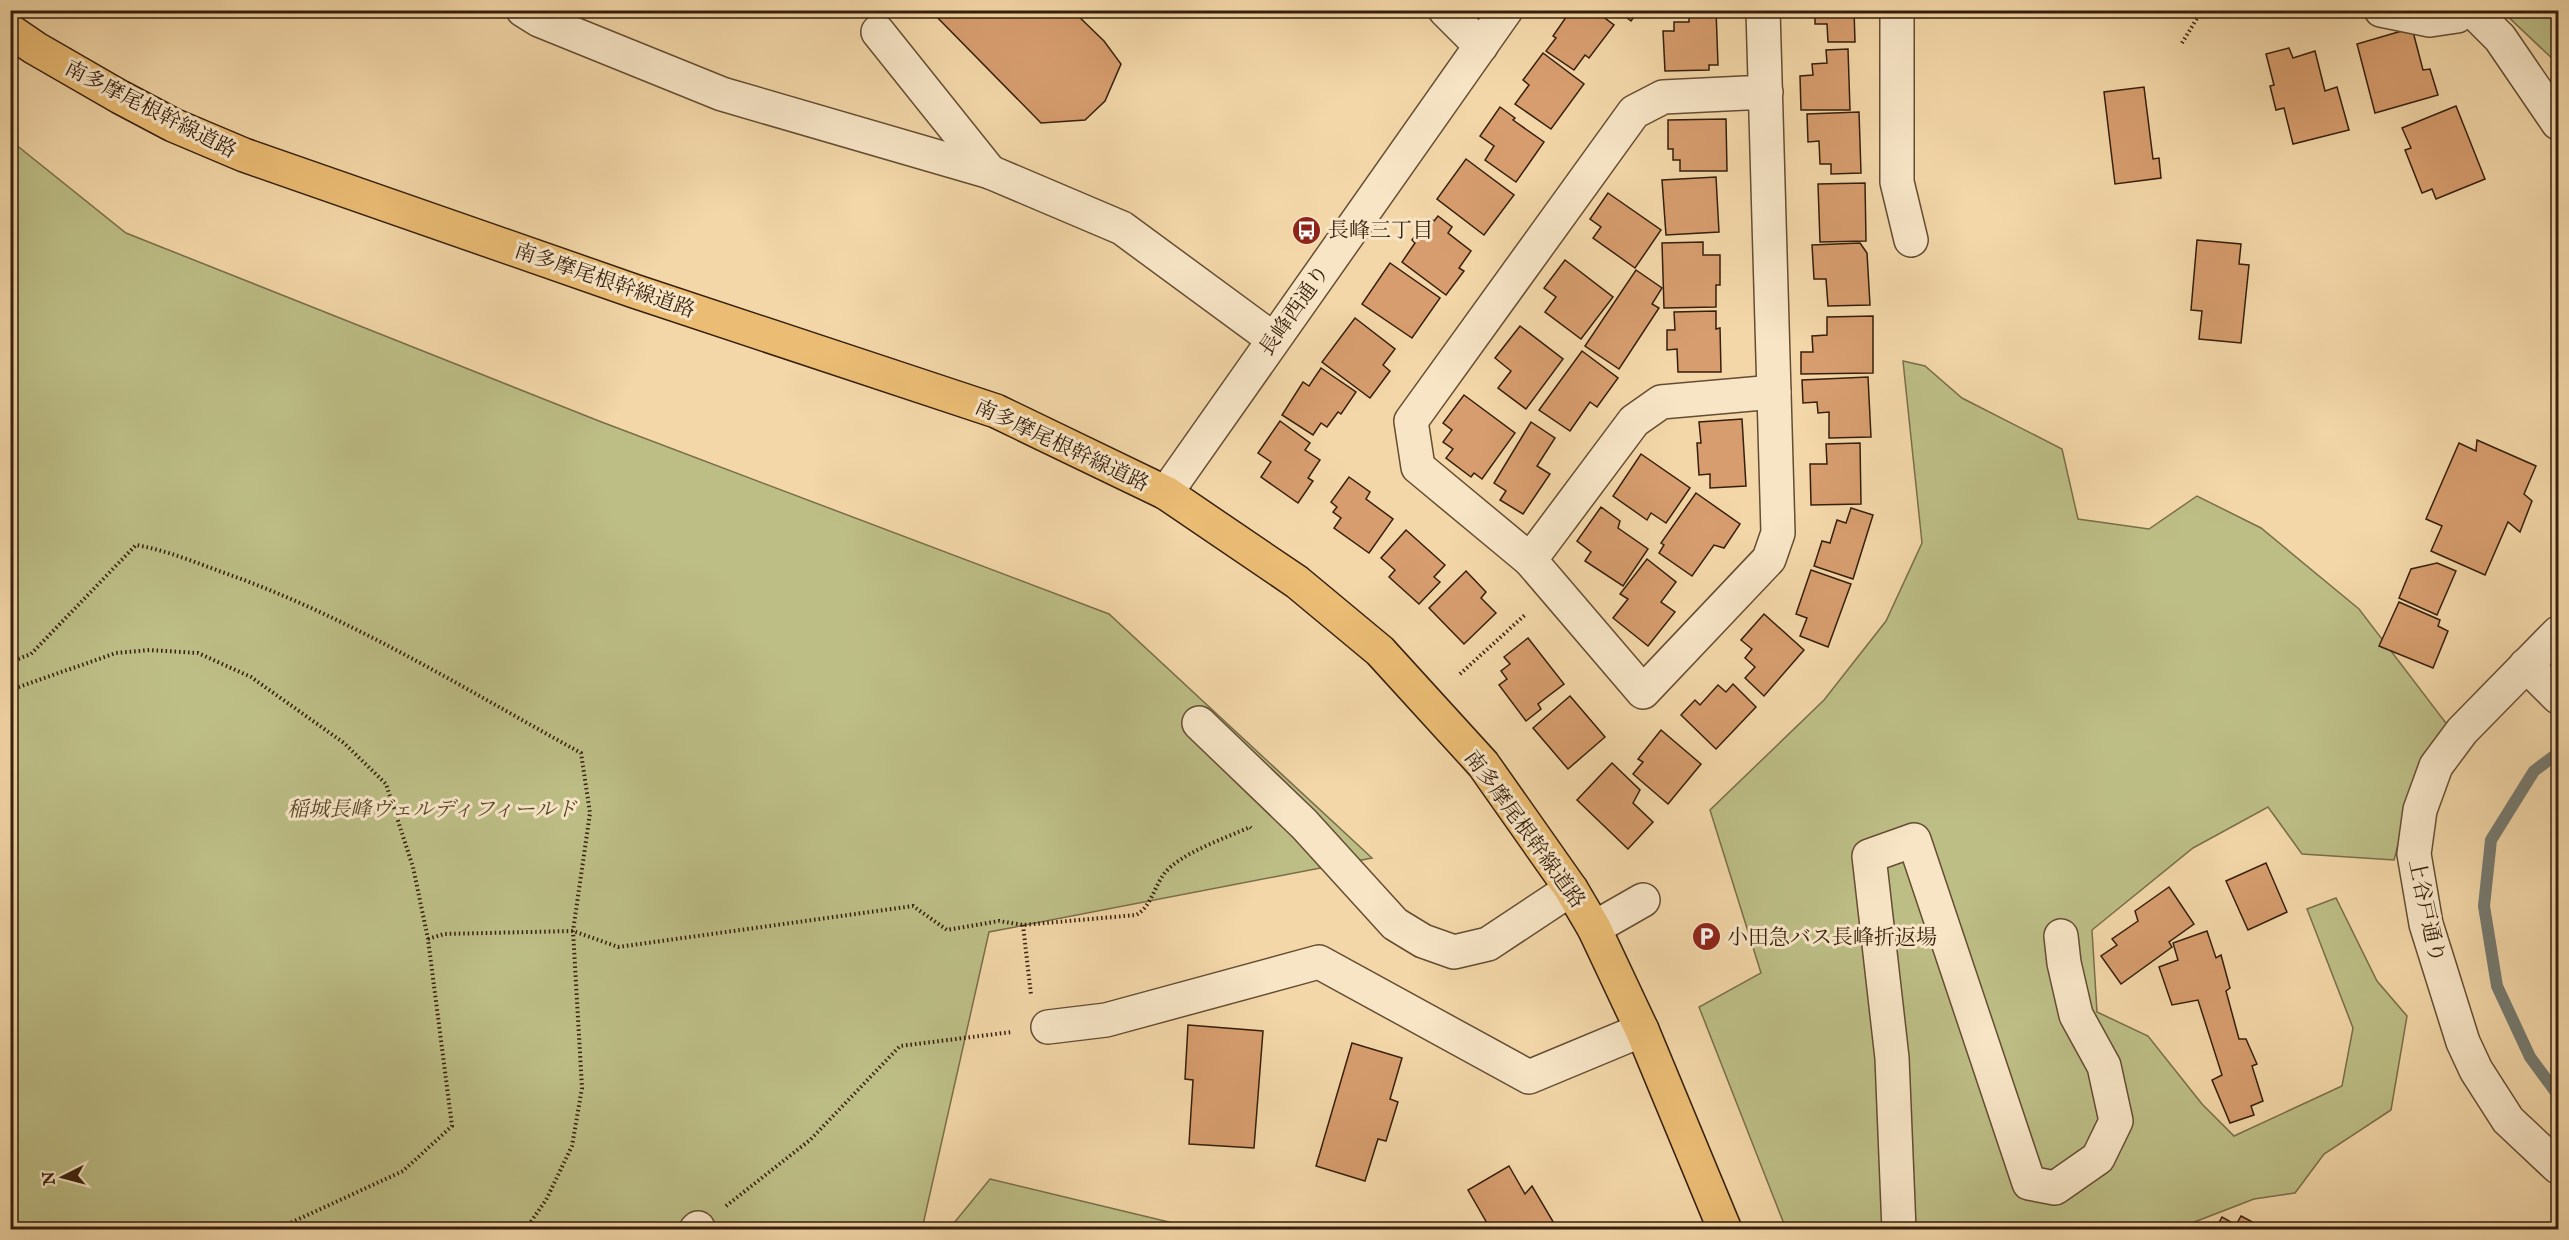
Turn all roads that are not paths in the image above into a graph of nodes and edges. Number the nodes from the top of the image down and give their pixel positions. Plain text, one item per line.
1 (523, 10) edge
2 (1445, 10) edge
3 (1506, 10) edge
4 (1764, 10) edge
5 (1896, 10) edge
6 (2381, 10) edge
7 (2461, 10) edge
8 (2472, 10) edge
9 (10, 31) edge
10 (878, 32) dead end
11 (1481, 46) junction
12 (1766, 92) junction
13 (2559, 123) edge
14 (990, 172) junction
15 (1911, 240) dead end
16 (1273, 339) junction
17 (1774, 392) junction
18 (1166, 493) junction
19 (1530, 560) junction
20 (2559, 633) edge
21 (2526, 665) junction
22 (2559, 697) edge
23 (1199, 723) dead end
24 (1572, 889) junction
25 (1642, 900) dead end
26 (1594, 928) junction
27 (2061, 936) dead end
28 (1040, 1016) road end
29 (1642, 1030) junction
30 (2559, 1167) edge
31 (1725, 1230) edge
32 (1899, 1230) edge

1 - 14 street
2 - 11 street
3 - 11 street, 長峰西通り
4 - 12 street
5 - 15 street
6 - 7 street
8 - 13 street
9 - 18 main road, 南多摩尾根幹線道路
10 - 14 street
11 - 16 street, 長峰西通り
12 - 17 street
12 - 19 street
14 - 16 street
16 - 18 street, 長峰西通り
17 - 19 street
17 - 19 street
18 - 24 main road, 南多摩尾根幹線道路
20 - 21 street, 上谷戸通り
21 - 22 street
21 - 30 street, 上谷戸通り
23 - 24 street
24 - 26 main road, 南多摩尾根幹線道路
25 - 26 street
26 - 29 main road, 南多摩尾根幹線道路
27 - 32 street
28 - 29 street
29 - 31 main road, 南多摩尾根幹線道路

